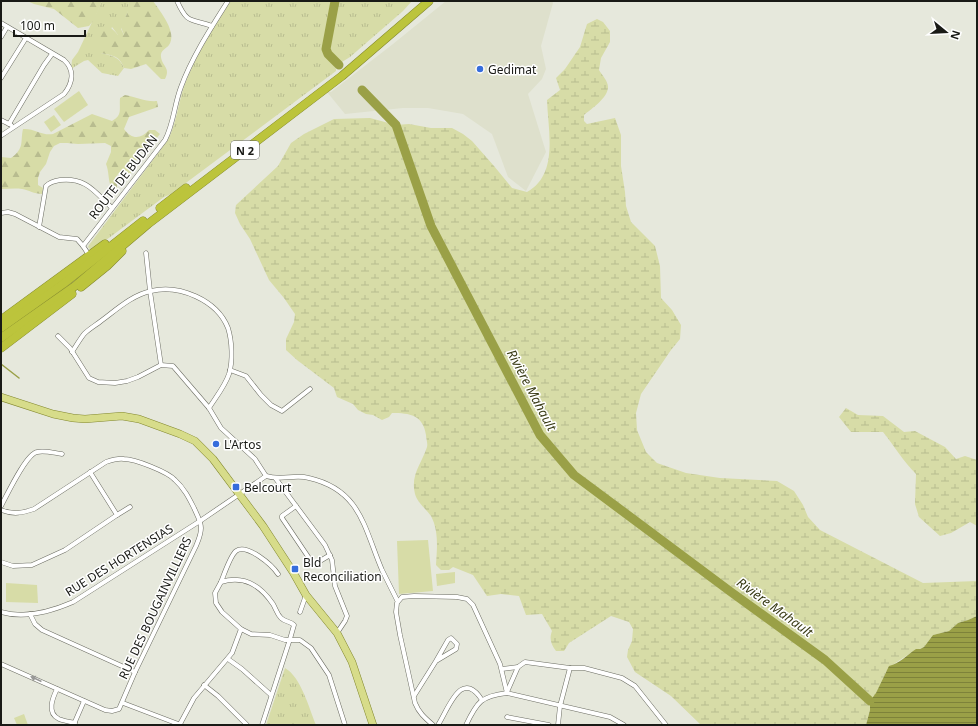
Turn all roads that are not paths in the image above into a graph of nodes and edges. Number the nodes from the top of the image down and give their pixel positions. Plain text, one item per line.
1 (177, 1) edge
2 (228, 1) edge
3 (423, 1) edge
4 (429, 1) edge
5 (1, 23) edge
6 (7, 26) junction
7 (212, 26) junction
8 (1, 36) edge
9 (26, 38) junction
10 (52, 54) junction
11 (1, 78) edge
12 (1, 120) edge
13 (9, 124) junction
14 (15, 127) junction
15 (2, 135) dead end
16 (112, 208) junction
17 (1, 213) edge
18 (146, 222) junction
19 (39, 227) junction
20 (83, 246) junction
21 (146, 253) dead end
22 (89, 255) junction
23 (150, 291) junction
24 (1, 320) edge
25 (1, 328) edge
26 (58, 336) dead end
27 (1, 338) edge
28 (1, 348) edge
29 (72, 352) junction
30 (161, 364) junction
31 (230, 370) junction
32 (310, 389) dead end
33 (1, 397) edge
34 (208, 408) junction
35 (62, 454) dead end
36 (90, 472) junction
37 (266, 476) junction
38 (276, 479) junction
39 (239, 494) junction
40 (1, 506) edge
41 (296, 506) junction
42 (130, 507) dead end
43 (1, 510) edge
44 (117, 515) junction
45 (200, 521) junction
46 (330, 555) junction
47 (1, 562) edge
48 (278, 574) dead end
49 (221, 582) junction
50 (306, 596) junction
51 (398, 600) junction
52 (1, 612) edge
53 (300, 612) dead end
54 (30, 614) junction
55 (241, 629) junction
56 (337, 633) junction
57 (290, 639) junction
58 (228, 659) junction
59 (436, 661) junction
60 (1, 664) edge
61 (518, 667) junction
62 (570, 668) junction
63 (502, 669) junction
64 (135, 672) junction
65 (204, 685) junction
66 (56, 689) junction
67 (507, 693) junction
68 (271, 695) junction
69 (414, 697) junction
70 (482, 700) junction
71 (84, 701) junction
72 (122, 703) junction
73 (560, 706) junction
74 (507, 717) dead end
75 (75, 724) edge
76 (181, 725) edge
77 (247, 725) edge
78 (262, 725) edge
79 (345, 725) edge
80 (373, 725) edge
81 (433, 725) edge
82 (438, 725) edge
83 (466, 725) edge
84 (549, 725) edge
85 (558, 725) edge
86 (624, 725) edge
87 (666, 725) edge

1 - 7 street
2 - 7 street, ROUTE DE BUDAN
3 - 18 highway, N 2
4 - 18 highway, N 2
5 - 6 street
6 - 8 street
6 - 9 street
7 - 16 street, ROUTE DE BUDAN
9 - 10 street
9 - 11 street
10 - 13 street
10 - 14 street
12 - 13 street
13 - 14 street
14 - 15 street
16 - 19 street
16 - 20 street, ROUTE DE BUDAN
17 - 19 street
18 - 22 highway
18 - 25 highway, N 2
18 - 27 highway, N 2
18 - 28 highway
19 - 20 street
20 - 22 street
21 - 23 street
22 - 24 highway
23 - 29 street
23 - 30 street
23 - 31 street
26 - 29 street
29 - 30 street
30 - 34 street
31 - 32 street
31 - 34 street
33 - 39 main road
34 - 37 street
35 - 40 street
36 - 43 street
36 - 44 street
36 - 45 street
37 - 38 street
37 - 39 street, RUE DES HORTENSIAS
38 - 41 street
38 - 51 street
39 - 45 street, RUE DES HORTENSIAS
39 - 50 main road
41 - 46 street
41 - 46 street
42 - 44 street
44 - 47 street
45 - 54 street, RUE DES HORTENSIAS
45 - 64 street, RUE DES BOUGAINVILLIERS
46 - 56 street
48 - 49 street
49 - 55 street
49 - 57 street
50 - 53 street
50 - 56 main road
51 - 63 street
51 - 69 street
52 - 54 street, RUE DES HORTENSIAS
54 - 64 street
55 - 57 street
55 - 58 street
56 - 80 main road
57 - 68 street
57 - 79 street
58 - 65 street
58 - 68 street
59 - 59 street
59 - 69 street
66 -> 60 street
61 - 62 street
61 - 63 street
61 - 67 street
62 - 73 street
62 - 87 street
63 - 67 street
64 - 72 street, RUE DES BOUGAINVILLIERS
65 - 76 street
65 - 77 street
66 - 71 street
66 - 75 street
67 - 70 street
67 - 73 street
68 - 78 street
69 - 81 street
70 - 82 street
70 - 83 street
71 - 72 street
71 - 75 street
72 - 76 street
73 - 85 street
73 - 86 street
74 - 84 street

